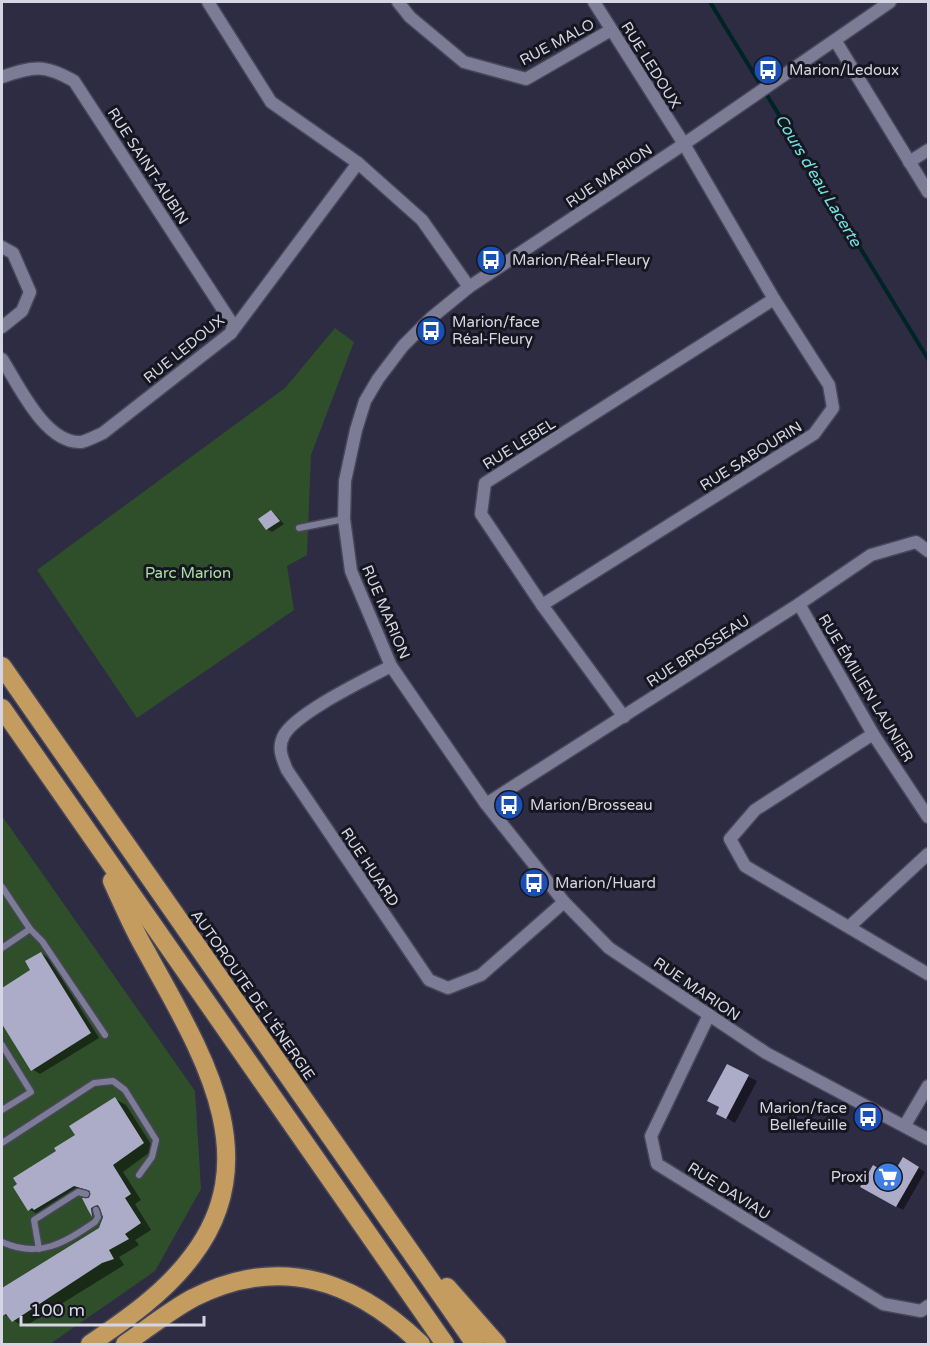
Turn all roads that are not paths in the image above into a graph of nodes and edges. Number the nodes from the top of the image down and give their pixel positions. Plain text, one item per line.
1 (208, 2) edge
2 (398, 2) edge
3 (594, 2) edge
4 (890, 2) edge
5 (611, 30) junction
6 (835, 40) junction
7 (2, 76) edge
8 (684, 144) junction
9 (928, 150) edge
10 (909, 162) junction
11 (358, 163) junction
12 (928, 192) edge
13 (2, 247) edge
14 (469, 287) junction
15 (774, 299) junction
16 (2, 327) edge
17 (231, 333) junction
18 (2, 359) edge
19 (344, 519) junction
20 (299, 528) dead end
21 (928, 551) edge
22 (799, 604) junction
23 (542, 605) junction
24 (2, 666) edge
25 (391, 666) junction
26 (2, 708) edge
27 (624, 717) junction
28 (873, 734) junction
29 (486, 804) junction
30 (928, 817) edge
31 (90, 834) junction
32 (928, 854) edge
33 (2, 887) edge
34 (564, 902) junction
35 (850, 926) junction
36 (30, 929) junction
37 (2, 948) edge
38 (928, 974) edge
39 (709, 1015) junction
40 (105, 1035) dead end
41 (2, 1045) edge
42 (928, 1086) edge
43 (2, 1110) edge
44 (905, 1125) junction
45 (928, 1139) edge
46 (2, 1143) edge
47 (139, 1175) dead end
48 (86, 1194) dead end
49 (378, 1205) junction
50 (96, 1210) dead end
51 (2, 1242) edge
52 (39, 1249) junction
53 (928, 1305) edge
54 (90, 1344) edge
55 (125, 1344) edge
56 (421, 1344) edge
57 (445, 1344) edge
58 (475, 1344) edge
59 (497, 1344) edge

1 - 11 street
2 - 5 street, RUE MALO
3 - 5 street, RUE LEDOUX
4 - 6 street, RUE MARION
5 - 8 street, RUE LEDOUX
6 - 8 street, RUE MARION
6 - 10 street
7 - 17 street, RUE SAINT-AUBIN
8 - 14 street, RUE MARION
8 - 15 street, RUE SABOURIN
9 - 10 street
10 - 12 street
11 - 14 street
11 - 17 street, RUE LEDOUX
13 - 16 street
14 - 19 street, RUE MARION
15 - 23 street, RUE SABOURIN
15 - 23 street, RUE LEBEL
17 - 18 street, RUE LEDOUX
19 - 20 lane
19 - 25 street, RUE MARION
21 - 22 street, RUE BROSSEAU
22 - 27 street, RUE BROSSEAU
22 - 28 street, RUE ÉMILIEN LAUNIER
23 - 27 street, RUE LEBEL
24 - 49 highway, AUTOROUTE DE L'ÉNERGIE
25 - 29 street, RUE MARION
25 - 34 street, RUE HUARD
26 - 31 highway
27 - 29 street, RUE BROSSEAU
28 - 30 street, RUE ÉMILIEN LAUNIER
28 - 35 street
29 - 34 street, RUE MARION
31 - 54 highway
31 - 57 highway
32 - 35 street
33 - 36 lane
34 - 39 street, RUE MARION
35 - 38 street
36 - 37 lane
36 - 40 lane
39 - 44 street, RUE MARION
39 - 53 street, RUE DAVIAU
41 - 43 lane
42 - 44 street
44 - 45 street, RUE MARION
46 - 47 lane
48 - 52 lane
49 - 58 highway, AUTOROUTE DE L'ÉNERGIE
49 - 59 highway
50 - 52 lane
51 - 52 lane
55 - 56 highway

